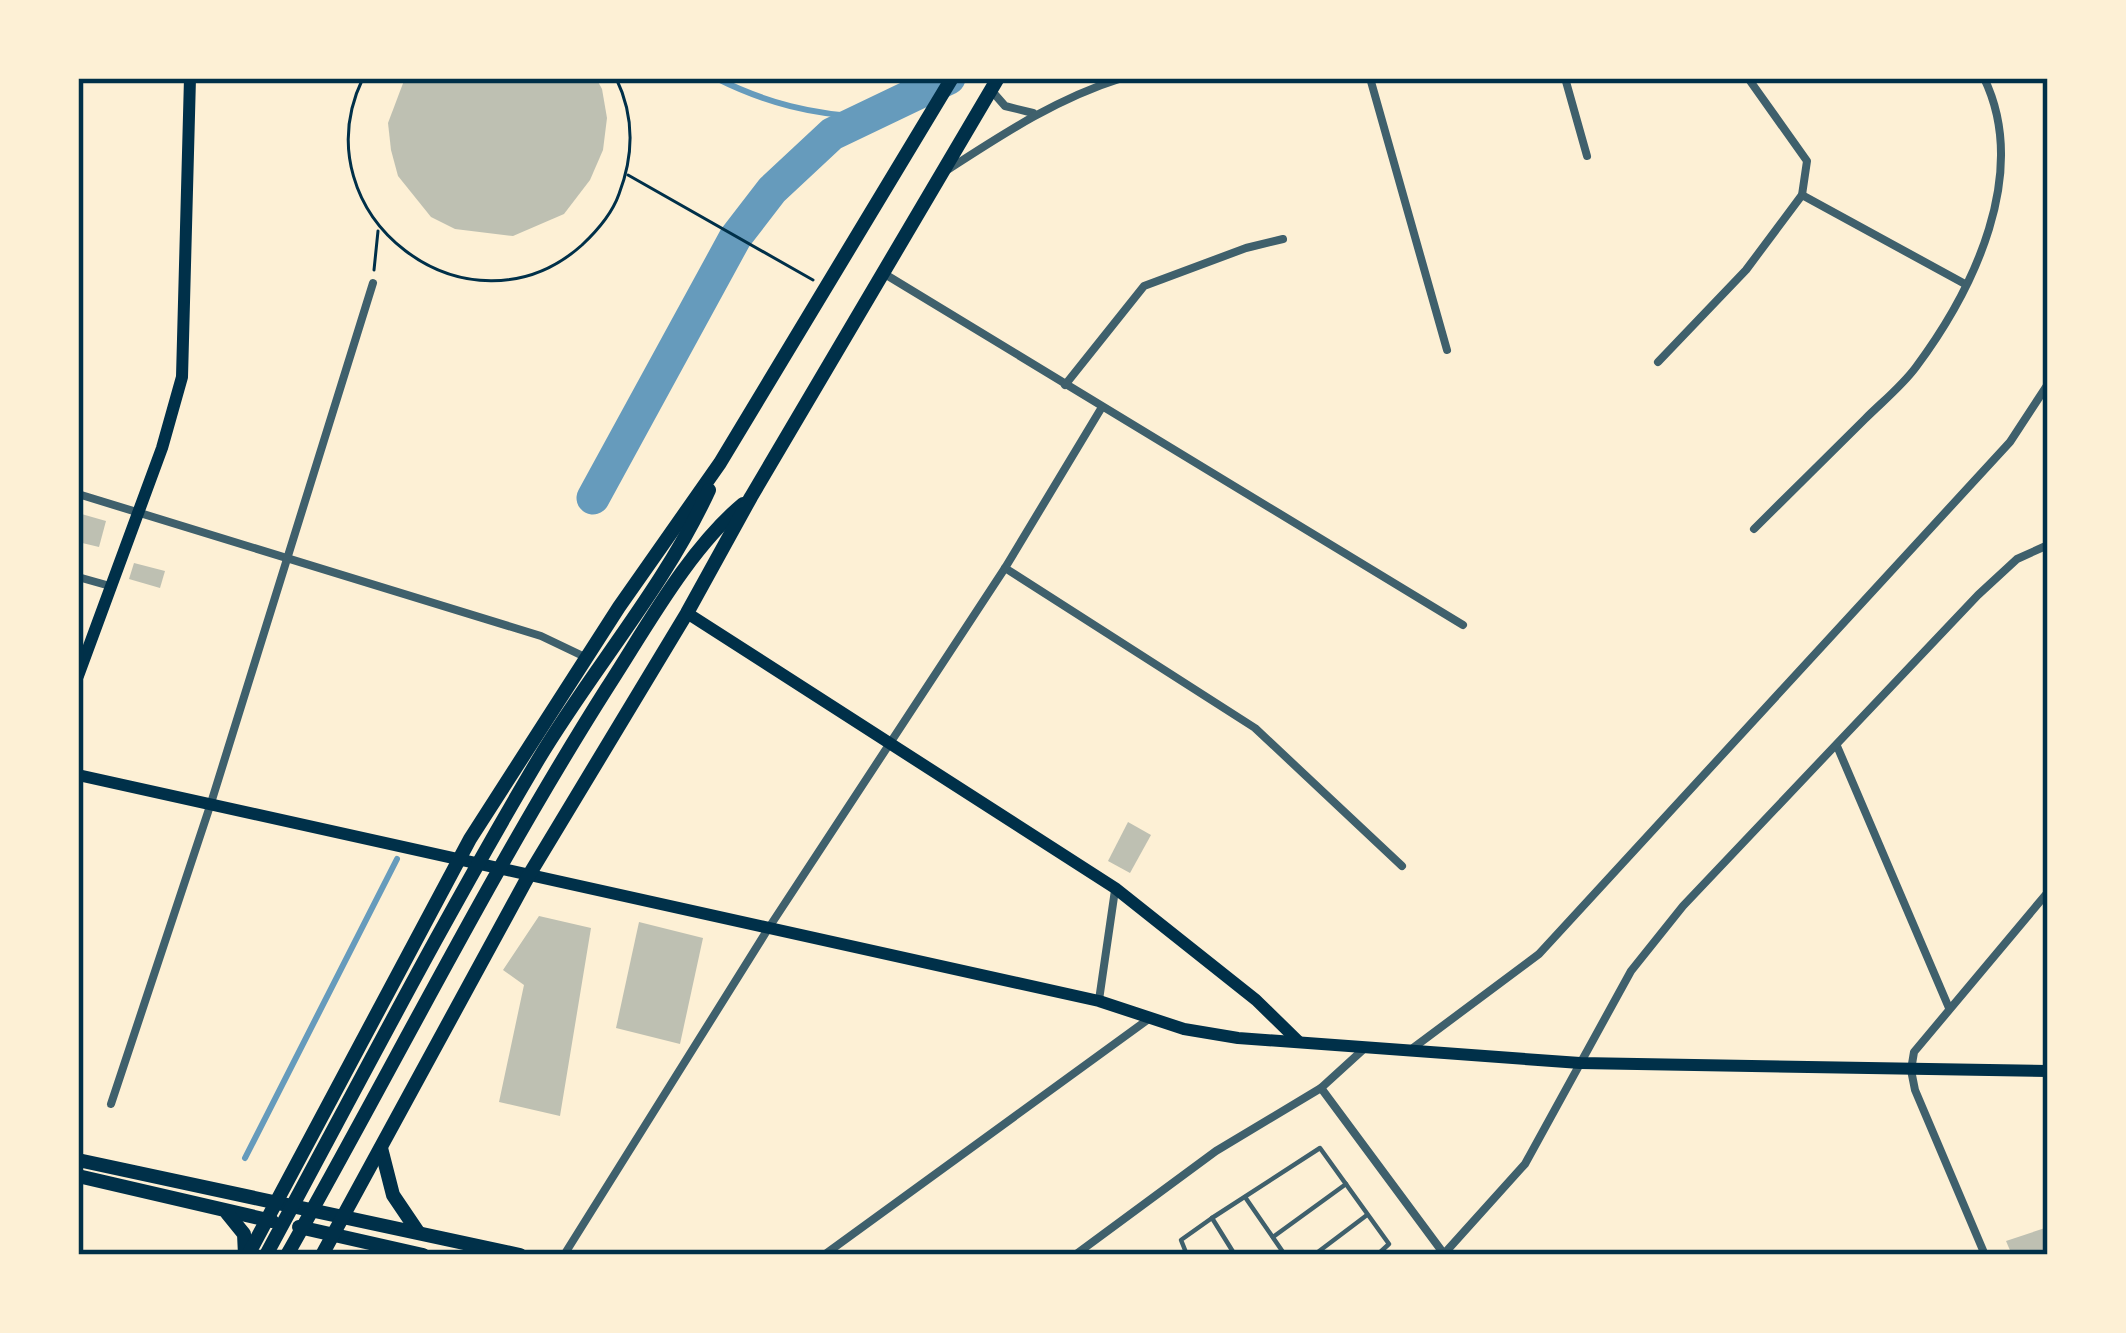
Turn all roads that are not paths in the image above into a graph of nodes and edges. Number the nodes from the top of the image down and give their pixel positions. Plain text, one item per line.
1 (190, 78) edge
2 (952, 78) edge
3 (1122, 78) edge
4 (1370, 78) edge
5 (1565, 78) edge
6 (1748, 78) edge
7 (1984, 78) edge
8 (995, 82) edge
9 (1034, 113) junction
10 (1587, 157) dead end
11 (943, 173) junction
12 (1802, 194) junction
13 (1282, 239) dead end
14 (882, 272) junction
15 (373, 284) road end
16 (1965, 284) junction
17 (1447, 350) dead end
18 (1658, 362) dead end
19 (2048, 383) edge
20 (1065, 385) junction
21 (1102, 407) junction
22 (720, 463) junction
23 (78, 494) edge
24 (751, 496) junction
25 (137, 510) junction
26 (1754, 529) dead end
27 (2048, 545) edge
28 (286, 555) junction
29 (1005, 568) junction
30 (78, 577) edge
31 (110, 586) junction
32 (687, 613) junction
33 (1462, 625) dead end
34 (637, 627) junction
35 (587, 658) junction
36 (78, 676) edge
37 (890, 741) junction
38 (1837, 746) junction
39 (78, 775) edge
40 (212, 803) junction
41 (457, 861) junction
42 (1402, 866) dead end
43 (529, 875) junction
44 (1115, 889) junction
45 (2048, 892) edge
46 (2048, 914) edge
47 (2029, 916) junction
48 (768, 929) junction
49 (1099, 1001) junction
50 (1948, 1008) junction
51 (1151, 1017) junction
52 (1300, 1043) junction
53 (1366, 1047) junction
54 (1410, 1051) junction
55 (1580, 1063) junction
56 (1911, 1070) junction
57 (2048, 1071) edge
58 (1321, 1088) junction
59 (111, 1104) dead end
60 (381, 1148) junction
61 (78, 1160) edge
62 (78, 1176) edge
63 (1346, 1184) junction
64 (1245, 1197) junction
65 (277, 1200) junction
66 (223, 1211) junction
67 (1367, 1215) junction
68 (345, 1217) junction
69 (1212, 1218) junction
70 (268, 1220) junction
71 (418, 1232) junction
72 (334, 1236) junction
73 (1273, 1238) junction
74 (246, 1255) edge
75 (266, 1255) edge
76 (287, 1255) edge
77 (322, 1255) edge
78 (423, 1255) edge
79 (520, 1255) edge
80 (564, 1255) edge
81 (824, 1255) edge
82 (1076, 1255) edge
83 (1187, 1255) edge
84 (1235, 1255) edge
85 (1285, 1255) edge
86 (1314, 1255) edge
87 (1377, 1255) edge
88 (1443, 1255) edge
89 (1985, 1255) edge

1 - 25 main road
2 - 22 main road
3 - 9 street
4 - 17 street
5 - 10 street
6 - 12 street
7 - 16 street
8 - 9 street
8 - 11 main road
9 - 11 street
11 - 14 main road
12 - 16 street
12 - 18 street
13 - 20 street
14 - 20 street
14 - 24 main road
15 - 28 street
16 - 26 street
19 - 54 street
20 - 21 street
21 - 29 street
21 - 33 street
22 - 34 main road
22 - 35 main road
23 - 25 street
24 - 32 main road
24 - 34 main road
25 - 28 street
25 - 31 main road
27 - 38 street
28 - 35 street
28 - 40 street
29 - 37 street
29 - 42 street
30 - 31 street
31 - 36 main road
32 - 37 main road
32 - 43 main road
34 - 75 main road
34 - 76 main road
35 - 41 main road
37 - 44 main road
37 - 48 street
38 - 50 street
38 - 55 street
39 - 40 main road
40 - 41 main road
40 - 59 street
41 - 43 main road
41 - 65 main road
43 - 48 main road
43 - 60 main road
44 - 49 street
44 - 52 main road
45 - 47 street
46 - 47 street
47 - 50 street
48 - 49 main road
48 - 80 street
49 - 51 main road
50 - 56 street
51 - 52 main road
51 - 81 street
52 - 53 main road
53 - 54 main road
53 - 58 street
54 - 55 main road
55 - 56 main road
55 - 88 street
56 - 57 main road
56 - 89 street
58 - 82 street
58 - 88 street
60 - 68 main road
60 - 71 main road
61 - 65 main road
62 - 66 main road
63 - 64 lane
63 - 67 lane
63 - 73 lane
64 - 69 lane
64 - 73 lane
65 - 68 main road
65 - 70 main road
66 - 70 main road
66 - 74 main road
67 - 86 lane
67 - 87 lane
68 - 71 main road
68 - 72 main road
69 - 83 lane
69 - 84 lane
70 - 72 main road
70 - 74 main road
71 - 79 main road
72 - 77 main road
72 - 78 main road
73 - 85 lane

